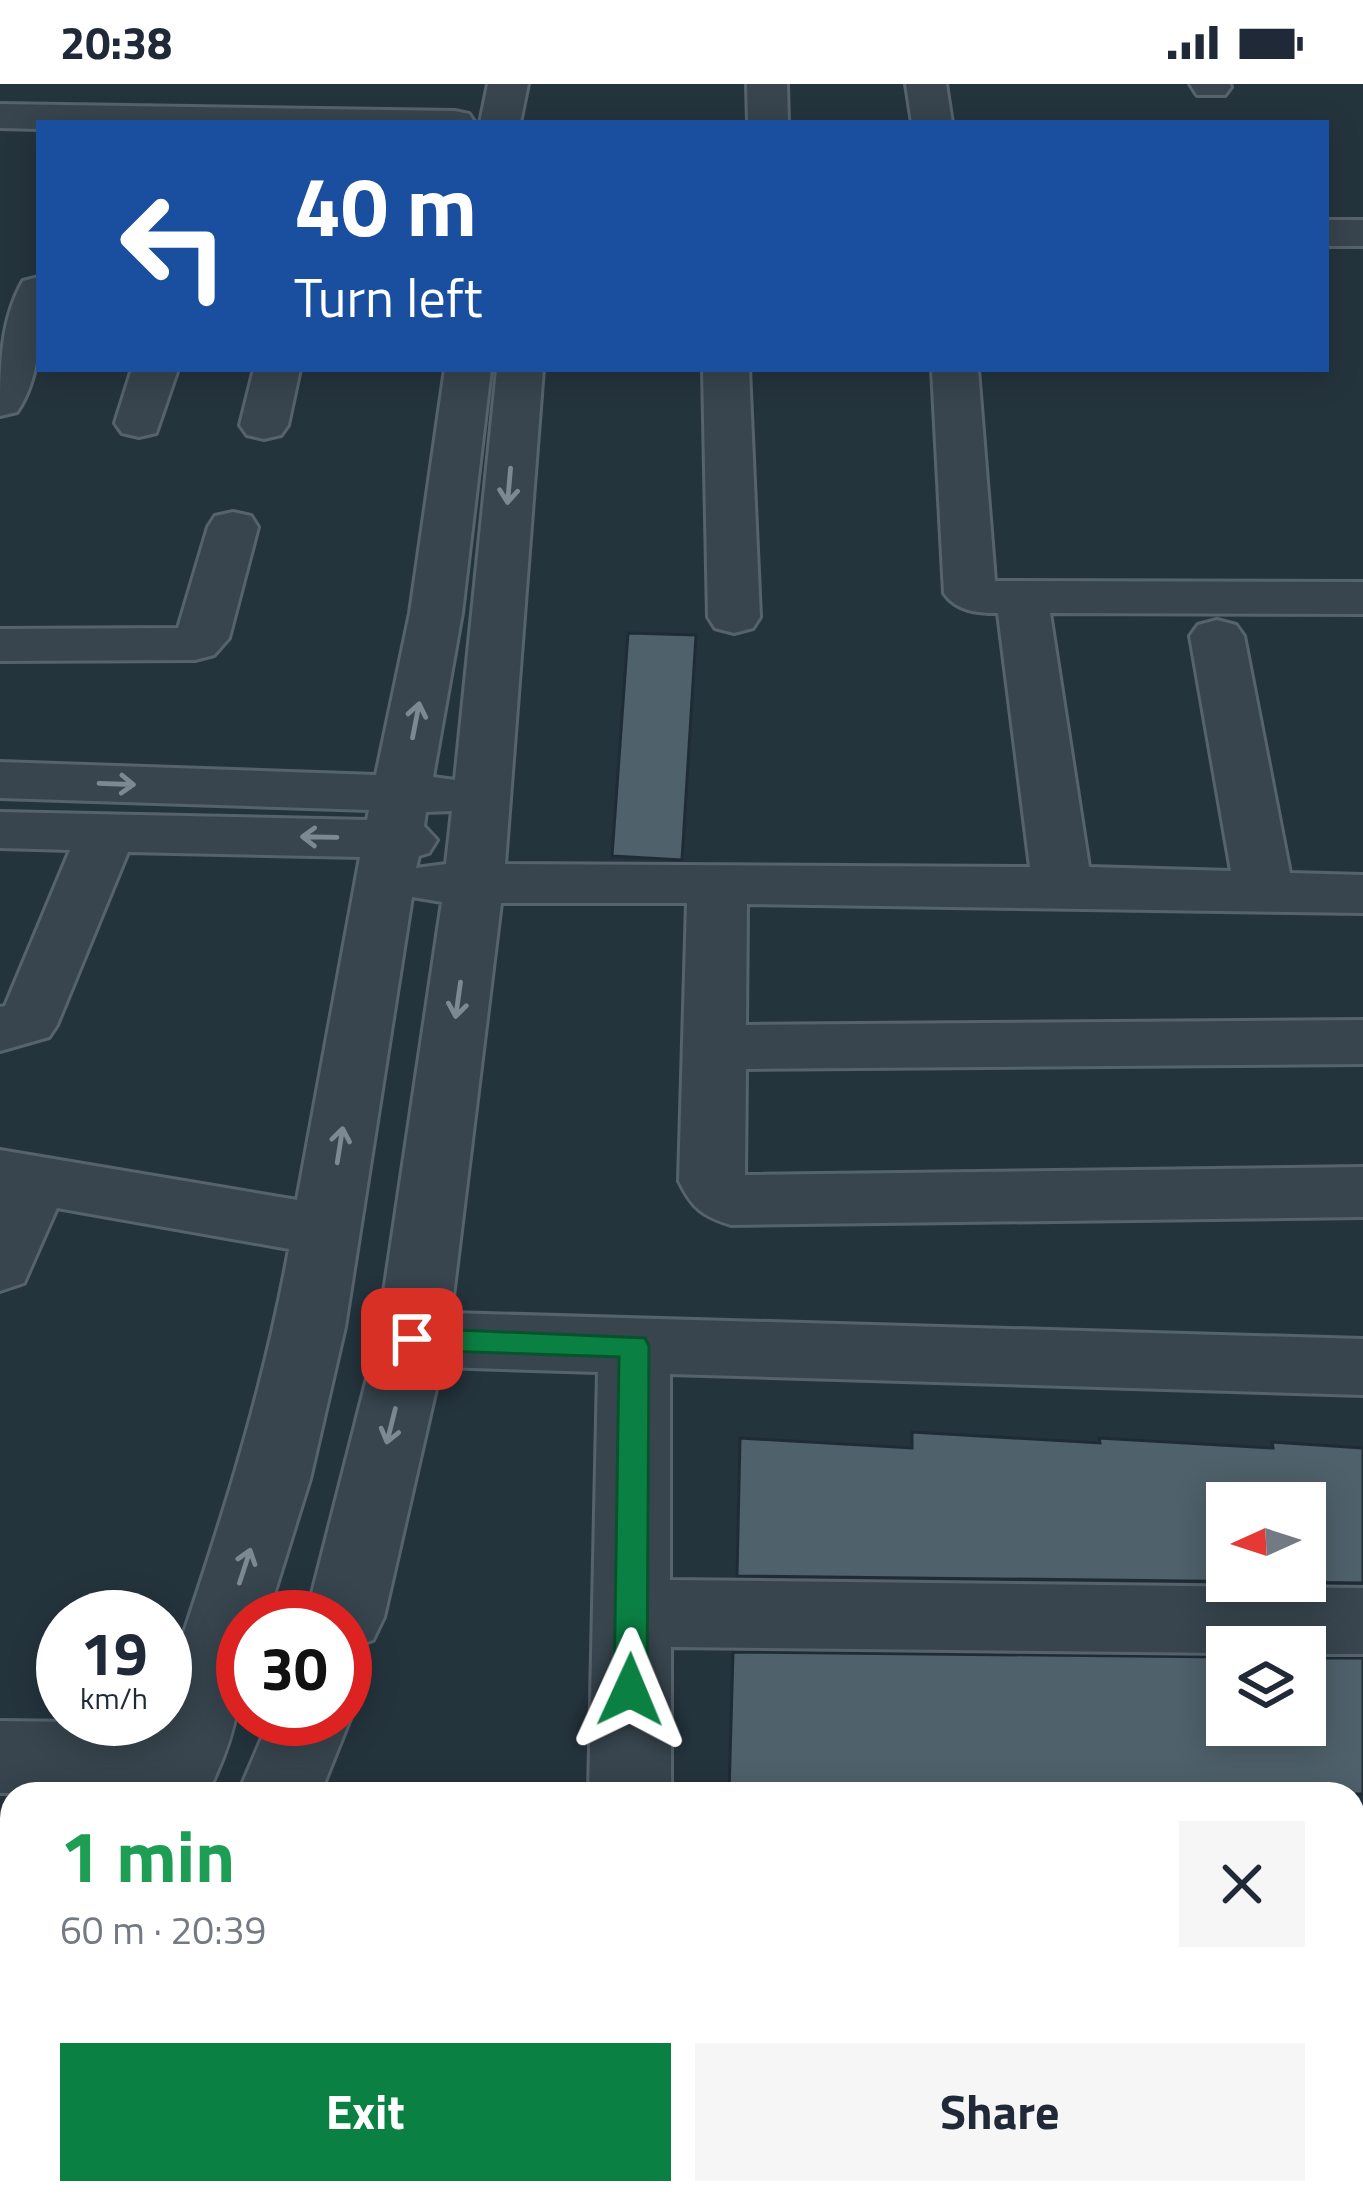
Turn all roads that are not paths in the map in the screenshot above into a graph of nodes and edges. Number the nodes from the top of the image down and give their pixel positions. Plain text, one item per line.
1 (508, 84) edge
2 (767, 84) edge
3 (926, 84) edge
4 (111, 109) edge
5 (0, 116) edge
6 (381, 120) edge
7 (501, 120) edge
8 (768, 120) edge
9 (932, 120) edge
10 (1329, 233) edge
11 (1363, 233) edge
12 (0, 262) edge
13 (36, 263) edge
14 (36, 299) edge
15 (154, 372) edge
16 (276, 372) edge
17 (468, 372) edge
18 (520, 372) edge
19 (726, 372) edge
20 (955, 372) edge
21 (0, 402) edge
22 (139, 423) dead end
23 (264, 425) dead end
24 (233, 526) dead end
25 (1022, 597) junction
26 (1363, 598) edge
27 (734, 617) dead end
28 (1216, 636) dead end
29 (0, 646) edge
30 (0, 780) edge
31 (0, 830) edge
32 (106, 832) junction
33 (393, 839) junction
34 (478, 841) junction
35 (717, 886) junction
36 (1062, 886) junction
37 (1264, 891) junction
38 (1363, 894) edge
39 (0, 1029) edge
40 (1363, 1042) edge
41 (714, 1047) junction
42 (17, 1176) edge
43 (1363, 1192) edge
44 (326, 1230) junction
45 (0, 1265) edge
46 (412, 1339) junction
47 (634, 1346) junction
48 (1363, 1366) edge
49 (351, 1590) edge
50 (632, 1613) junction
51 (1363, 1621) edge
52 (299, 1746) edge
53 (0, 1757) edge
54 (173, 1777) edge
55 (284, 1782) edge
56 (630, 1782) edge

1 - 7 street
2 - 8 street
3 - 9 street
4 - 5 street
4 - 6 street
10 - 11 street
12 - 13 street
14 - 21 street
15 - 22 street
16 - 23 street
33 -> 17 street
18 -> 34 street
19 - 27 street
20 - 25 street
24 - 29 street
25 - 26 street
25 - 36 street
28 - 37 street
30 -> 33 street
31 - 32 street
33 -> 32 street
32 - 39 street
33 - 34 street
33 - 34 street
44 -> 33 street
34 - 35 street
34 -> 46 street
35 - 36 street
35 - 41 street
36 - 37 street
37 - 38 street
40 - 41 street
41 - 43 street
42 - 44 street
42 - 45 street
54 -> 44 street
46 - 47 street
46 -> 49 street
47 - 48 street
47 - 50 street
50 - 51 street
50 - 56 street
52 - 55 street
53 - 54 street

